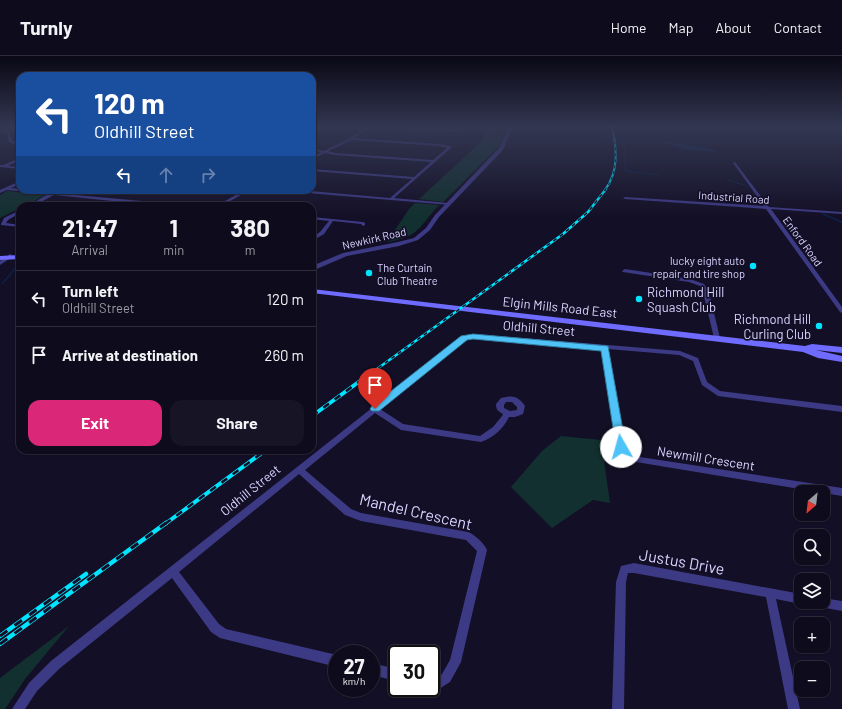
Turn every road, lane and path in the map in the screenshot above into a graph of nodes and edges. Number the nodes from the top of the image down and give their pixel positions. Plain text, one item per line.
1 (391, 157) edge
2 (438, 157) edge
3 (493, 157) edge
4 (16, 161) edge
5 (434, 161) junction
6 (735, 163) dead end
7 (2, 166) edge
8 (16, 168) edge
9 (316, 170) edge
10 (416, 178) junction
11 (16, 184) edge
12 (6, 189) junction
13 (16, 190) edge
14 (0, 192) edge
15 (316, 193) edge
16 (52, 194) joint
17 (240, 194) edge
18 (625, 198) dead end
19 (391, 199) junction
20 (37, 202) edge
21 (143, 202) edge
22 (226, 202) edge
23 (448, 204) junction
24 (766, 208) junction
25 (16, 214) edge
26 (842, 214) edge
27 (316, 218) edge
28 (332, 220) junction
29 (363, 225) dead end
30 (16, 226) edge
31 (316, 237) edge
32 (0, 253) edge
33 (10, 256) junction
34 (16, 257) edge
35 (0, 258) edge
36 (0, 263) edge
37 (316, 267) edge
38 (625, 271) dead end
39 (316, 291) edge
40 (842, 311) edge
41 (717, 338) junction
42 (605, 348) junction
43 (805, 348) junction
44 (842, 350) edge
45 (842, 359) edge
46 (375, 409) junction
47 (842, 409) edge
48 (507, 414) dead end
49 (299, 469) junction
50 (842, 492) edge
51 (172, 571) junction
52 (770, 594) junction
53 (794, 598) edge
54 (830, 604) edge
55 (842, 606) edge
56 (328, 660) edge
57 (440, 683) edge
58 (18, 709) edge
59 (618, 709) edge
60 (794, 709) edge

1 - 5 street
2 - 5 street
3 - 23 street, Newkirk Road
4 - 7 street
5 - 10 street
6 - 24 street, Enford Road
7 - 8 street
9 - 10 street
10 - 19 street
11 - 12 street
12 - 13 street
12 - 14 street
15 - 19 street
16 - 20 street
16 - 21 street
17 - 22 street
18 - 24 street, Industrial Road
19 - 23 street
23 - 37 street, Newkirk Road
24 - 26 street, Industrial Road
24 - 40 street, Enford Road
25 - 30 street
27 - 28 street
28 - 29 street
28 - 31 street
32 - 33 main road
33 - 34 main road
33 - 35 main road
33 - 36 street
38 - 41 street
39 - 41 main road, Elgin Mills Road East
41 - 43 main road, Elgin Mills Road East
42 - 46 street, Oldhill Street
42 - 47 street, Oldhill Street
42 - 50 street, Newmill Crescent
43 - 44 main road, Elgin Mills Road East
43 - 45 main road, Elgin Mills Road East
46 - 48 street
46 - 49 street, Oldhill Street
49 - 51 street, Oldhill Street
49 - 57 street, Mandel Crescent
51 - 56 street
51 - 58 street, Oldhill Street
52 - 53 street, Justus Drive
52 - 59 street, Justus Drive
52 - 60 street
54 - 55 street

